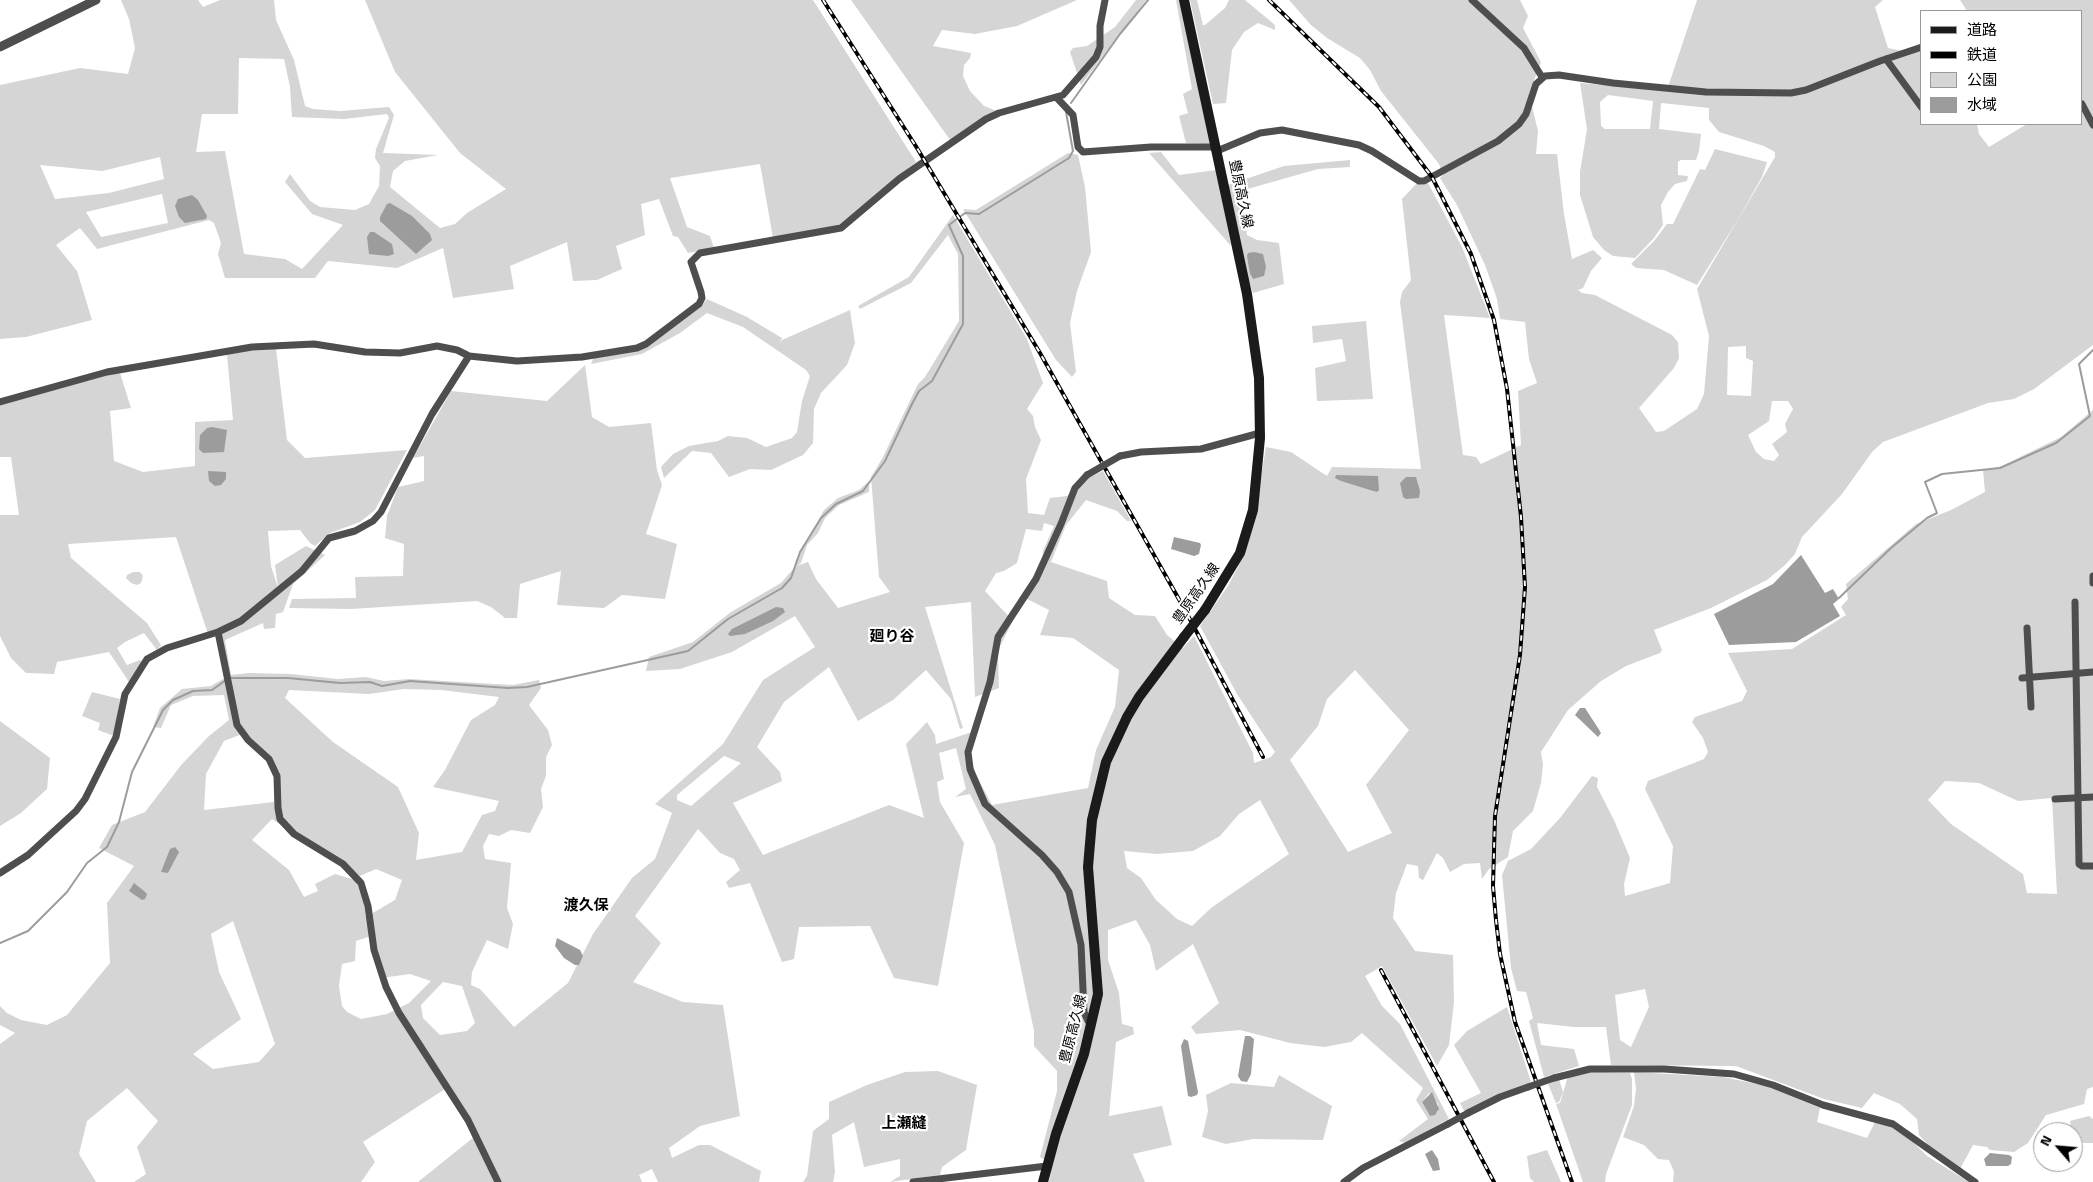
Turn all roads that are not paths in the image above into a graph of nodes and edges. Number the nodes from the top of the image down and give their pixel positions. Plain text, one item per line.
1 (96, 0) edge
2 (1105, 0) edge
3 (1184, 0) edge
4 (1472, 0) edge
5 (0, 47) edge
6 (1920, 49) edge
7 (1886, 59) junction
8 (1542, 77) junction
9 (1057, 98) junction
10 (1920, 105) edge
11 (2083, 106) edge
12 (2093, 125) edge
13 (1216, 149) junction
14 (469, 356) junction
15 (0, 402) edge
16 (1260, 432) junction
17 (2093, 576) edge
18 (2093, 583) edge
19 (2075, 602) dead end
20 (2027, 628) dead end
21 (218, 632) junction
22 (2093, 672) edge
23 (2075, 674) junction
24 (2026, 678) junction
25 (2031, 707) dead end
26 (2093, 797) edge
27 (2055, 798) dead end
28 (2078, 798) junction
29 (2093, 866) edge
30 (0, 873) edge
31 (1093, 1024) junction
32 (1047, 1166) junction
33 (498, 1182) edge
34 (913, 1182) edge
35 (1043, 1182) edge
36 (1344, 1182) edge
37 (1975, 1182) edge

1 - 5 street
2 - 9 street
3 - 13 main road, 豊原高久線
4 - 8 street
6 - 7 street
7 - 8 street
7 - 10 street
8 - 13 street
9 - 13 street
9 - 14 street
11 - 12 street
13 - 16 main road, 豊原高久線
14 - 15 street
14 - 21 street
16 - 31 main road, 豊原高久線, bridge
16 - 31 street, bridge
17 - 18 street
19 - 23 street
20 - 24 street
21 - 30 street
21 - 33 street
22 - 23 street
23 - 24 street
23 - 28 street
24 - 25 street
26 - 28 street
27 - 28 street
28 - 29 street
31 - 32 main road, 豊原高久線
32 - 34 street
32 - 35 main road, 豊原高久線
36 - 37 street, bridge

